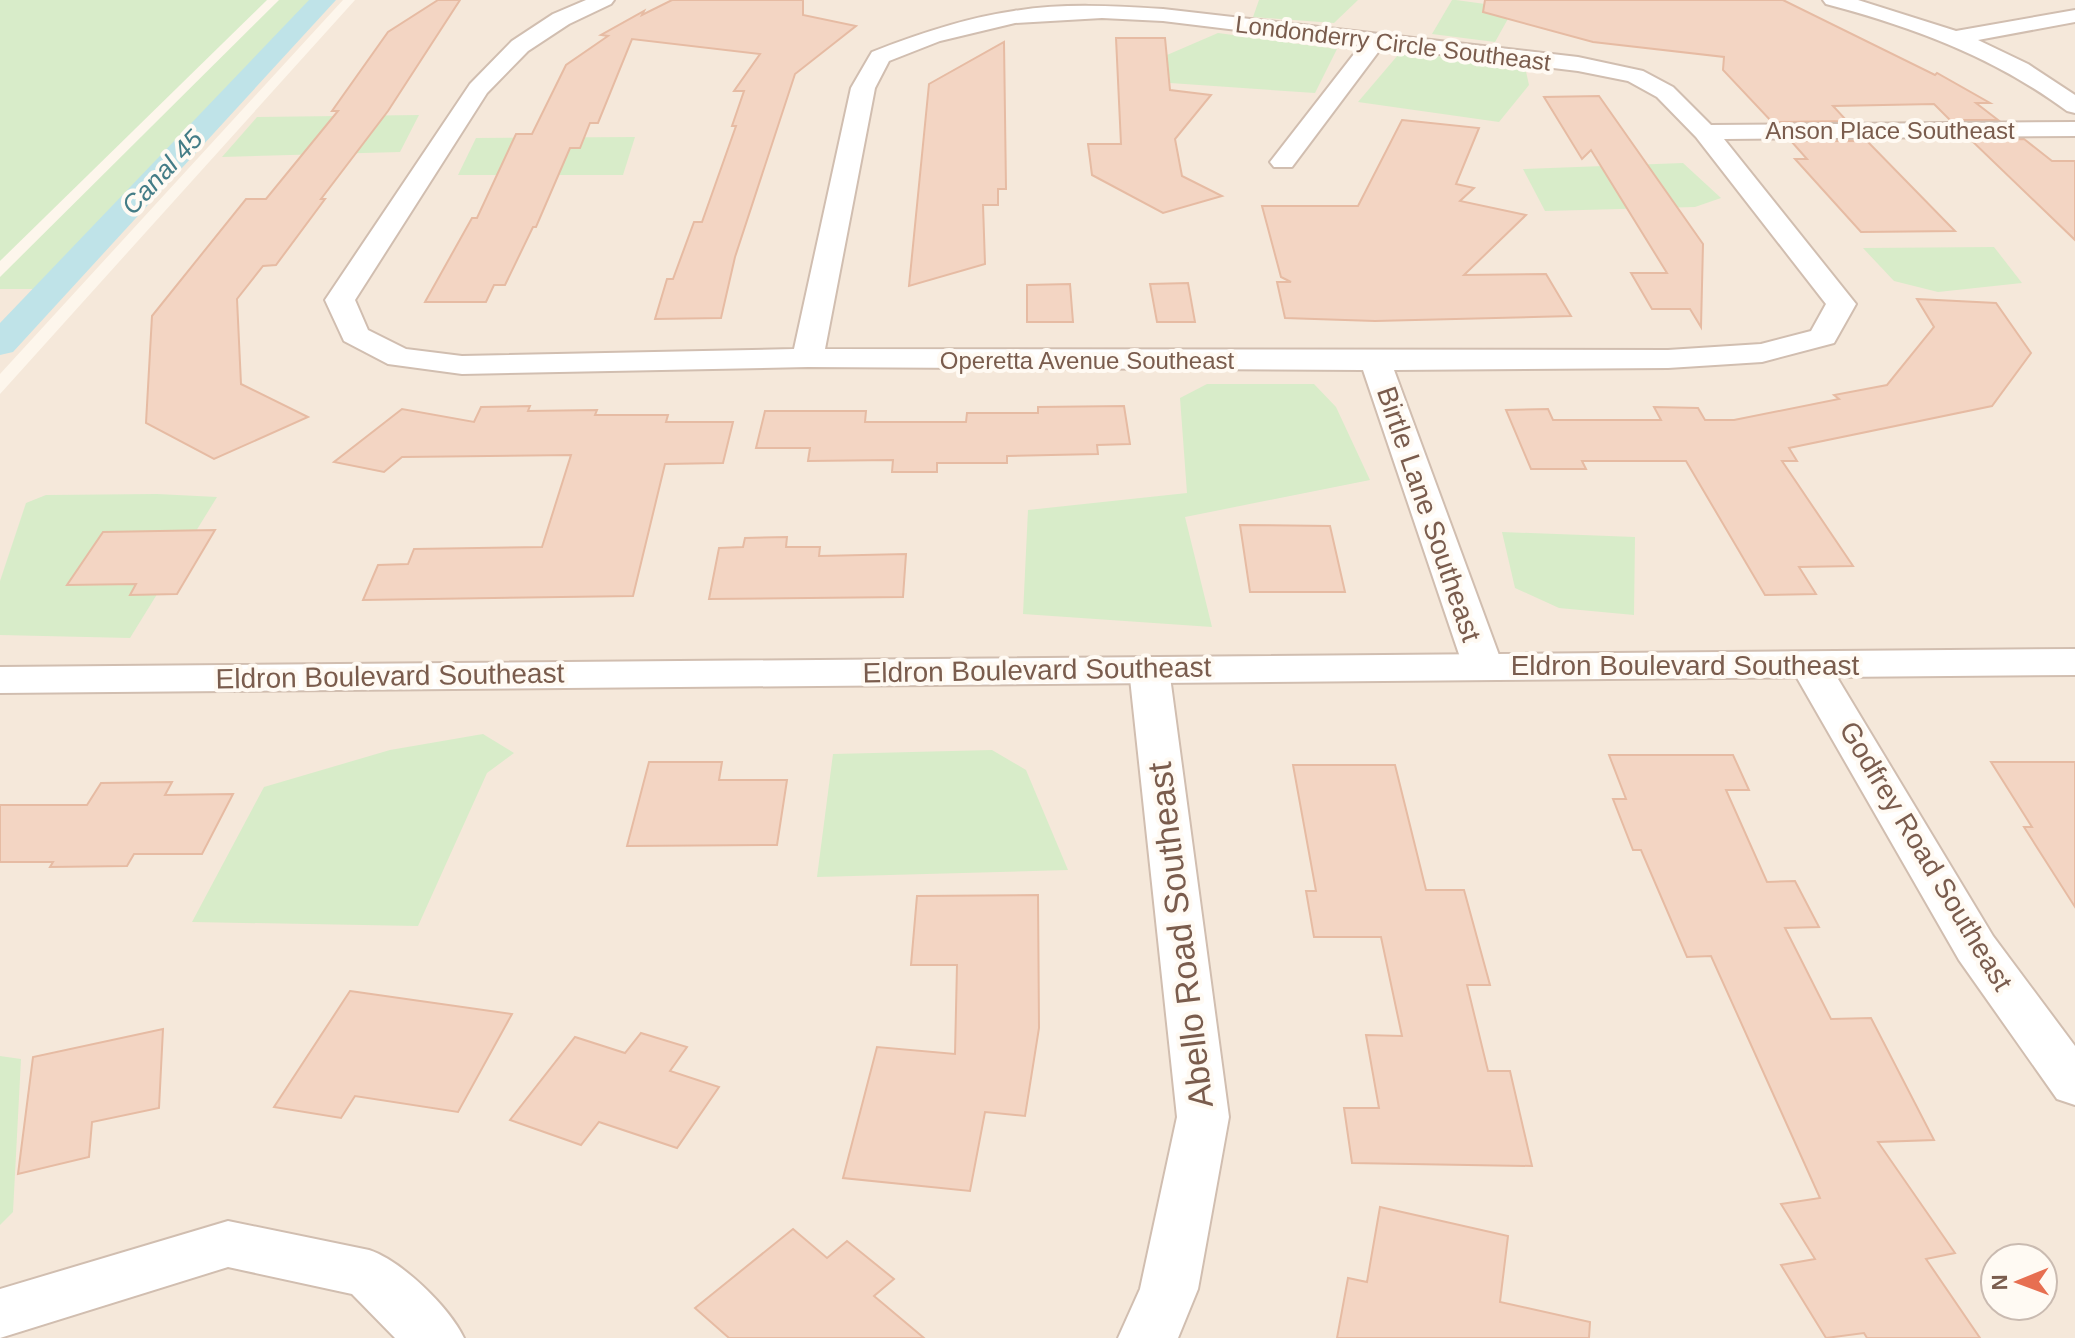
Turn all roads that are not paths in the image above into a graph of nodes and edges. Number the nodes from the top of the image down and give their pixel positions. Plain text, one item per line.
1 (604, 0) edge
2 (1833, 0) edge
3 (1101, 6) edge
4 (2075, 16) edge
5 (1958, 37) junction
6 (1375, 41) junction
7 (2075, 106) edge
8 (2075, 129) edge
9 (1705, 132) junction
10 (1283, 162) dead end
11 (1823, 337) joint
12 (808, 358) junction
13 (1375, 361) junction
14 (2075, 662) edge
15 (1809, 664) junction
16 (1483, 666) junction
17 (1149, 669) junction
18 (0, 680) edge
19 (2075, 1085) edge
20 (0, 1314) edge
21 (434, 1338) edge
22 (1148, 1338) edge

1 - 12 street, Operetta Avenue Southeast
2 - 5 street
3 - 6 street, Londonderry Circle Southeast
3 - 12 street, Londonderry Circle Southeast
4 - 5 street
5 - 7 street
6 - 9 street, Londonderry Circle Southeast
6 - 10 street
8 - 9 street, Anson Place Southeast
9 - 11 street, Londonderry Circle Southeast
11 - 13 street, Operetta Avenue Southeast
12 - 13 street, Operetta Avenue Southeast
13 - 16 street, Birtle Lane Southeast
14 - 15 street, Eldron Boulevard Southeast
15 - 16 street, Eldron Boulevard Southeast
15 - 19 street, Godfrey Road Southeast
16 - 17 street, Eldron Boulevard Southeast
17 - 18 street, Eldron Boulevard Southeast
17 - 22 street, Abello Road Southeast
20 - 21 street

